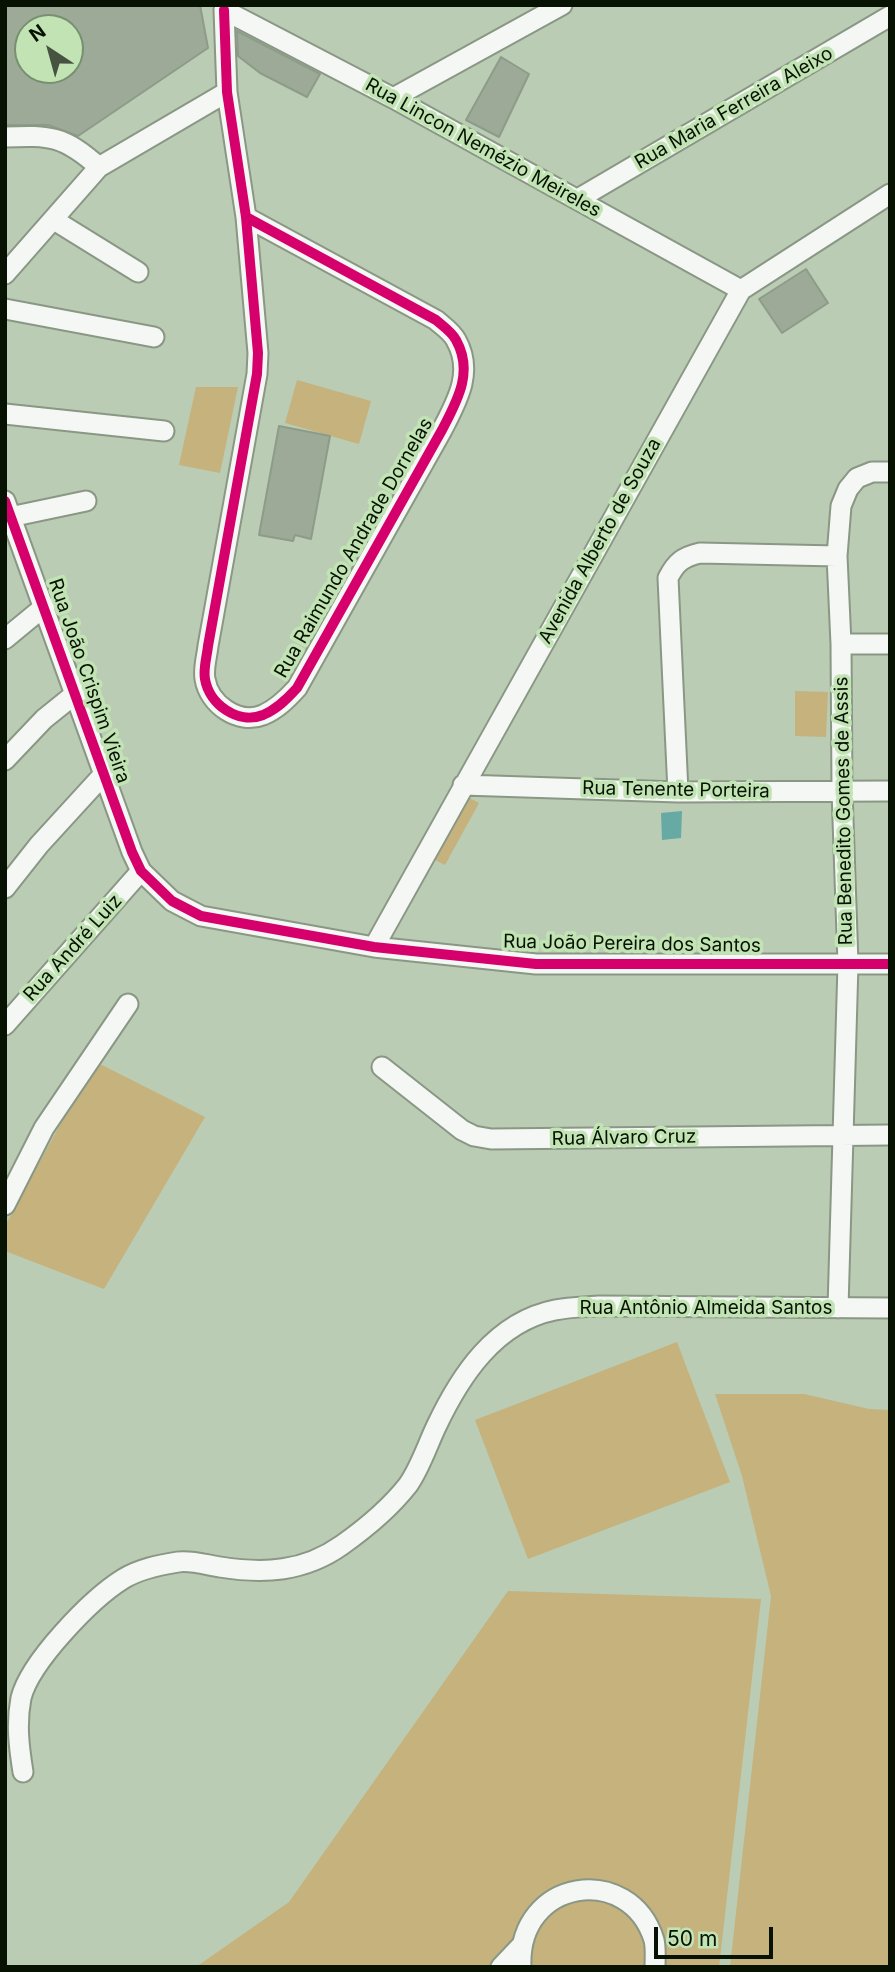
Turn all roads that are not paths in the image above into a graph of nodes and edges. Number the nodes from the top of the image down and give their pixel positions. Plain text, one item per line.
1 (562, 5) edge
2 (225, 7) edge
3 (890, 16) edge
4 (228, 92) junction
5 (393, 98) junction
6 (5, 137) edge
7 (99, 167) junction
8 (889, 197) edge
9 (578, 199) junction
10 (246, 217) junction
11 (54, 220) junction
12 (138, 272) dead end
13 (5, 274) edge
14 (741, 290) junction
15 (5, 309) edge
16 (154, 337) dead end
17 (5, 414) edge
18 (164, 431) dead end
19 (890, 472) edge
20 (86, 501) dead end
21 (7, 513) edge
22 (837, 556) junction
23 (45, 606) junction
24 (5, 639) edge
25 (841, 644) junction
26 (890, 644) edge
27 (75, 694) junction
28 (5, 760) edge
29 (103, 775) junction
30 (463, 785) junction
31 (842, 791) junction
32 (890, 791) edge
33 (678, 792) junction
34 (141, 871) junction
35 (5, 888) edge
36 (374, 947) junction
37 (848, 964) junction
38 (890, 964) edge
39 (128, 1004) dead end
40 (5, 1025) edge
41 (382, 1067) dead end
42 (843, 1135) junction
43 (890, 1136) edge
44 (5, 1205) edge
45 (838, 1308) junction
46 (890, 1308) edge
47 (11, 1726) edge
48 (23, 1772) dead end
49 (520, 1947) junction
50 (502, 1967) edge
51 (521, 1967) edge
52 (655, 1967) edge

1 - 5 street
2 - 4 street, Rua Raimundo Andrade Dornelas
2 - 5 street, Rua Lincon Nemézio Meireles
3 - 9 street, Rua Maria Ferreira Aleixo
4 - 7 street
4 - 10 street, Rua Raimundo Andrade Dornelas
5 - 9 street, Rua Lincon Nemézio Meireles
6 - 7 street
7 - 11 street
8 - 14 street, Avenida Alberto de Souza
9 - 14 street, Rua Lincon Nemézio Meireles
10 - 10 street, Rua Raimundo Andrade Dornelas
11 - 12 street
11 - 13 street
14 - 30 street, Avenida Alberto de Souza
15 - 16 street
17 - 18 street
19 - 22 street, Rua Benedito Gomes de Assis
20 - 21 street
21 - 23 street, Rua João Crispim Vieira
22 - 25 street, Rua Benedito Gomes de Assis
22 - 33 street
23 - 24 street
23 - 27 street, Rua João Crispim Vieira
25 - 26 street
25 - 31 street, Rua Benedito Gomes de Assis
27 - 28 street
27 - 29 street, Rua João Crispim Vieira
29 - 34 street, Rua João Crispim Vieira
29 - 35 street
30 - 33 street, Rua Tenente Porteira
30 - 36 street, Avenida Alberto de Souza
31 - 32 street, Rua Tenente Porteira
31 - 33 street, Rua Tenente Porteira
31 - 37 street, Rua Benedito Gomes de Assis
34 - 36 street, Rua João Pereira dos Santos
34 - 40 street, Rua André Luiz
36 - 37 street, Rua João Pereira dos Santos
37 - 38 street, Rua João Pereira dos Santos
37 - 42 street, Rua Benedito Gomes de Assis
39 - 44 street
41 - 42 street, Rua Álvaro Cruz
42 - 43 street, Rua Álvaro Cruz
42 - 45 street, Rua Benedito Gomes de Assis
45 - 46 street, Rua Antônio Almeida Santos
45 - 47 street, Rua Antônio Almeida Santos
47 - 48 street, Rua Antônio Almeida Santos
49 - 50 street
49 - 51 street
49 - 52 street

